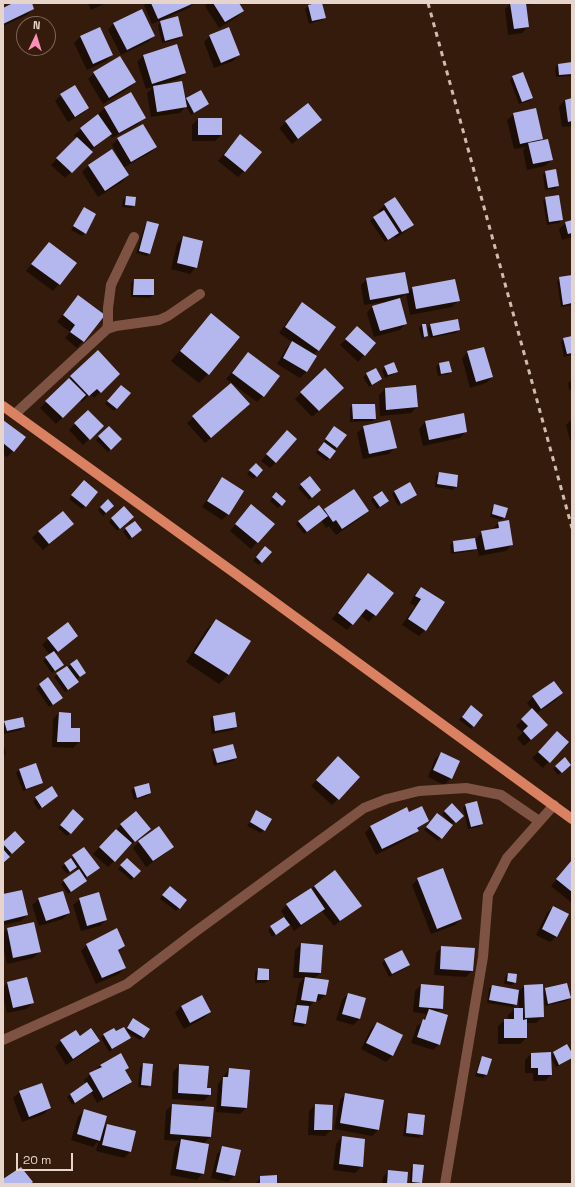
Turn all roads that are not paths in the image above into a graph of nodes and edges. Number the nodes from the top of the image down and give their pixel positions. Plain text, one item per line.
1 (134, 237) dead end
2 (200, 294) dead end
3 (107, 329) junction
4 (3, 406) edge
5 (15, 414) junction
6 (554, 805) junction
7 (572, 819) edge
8 (539, 821) junction
9 (3, 1040) edge
10 (445, 1184) edge

1 - 3 street
2 - 3 street
3 - 5 street
4 - 5 main road
5 - 6 main road
6 - 7 main road
6 - 8 street
8 - 9 street
8 - 10 street

